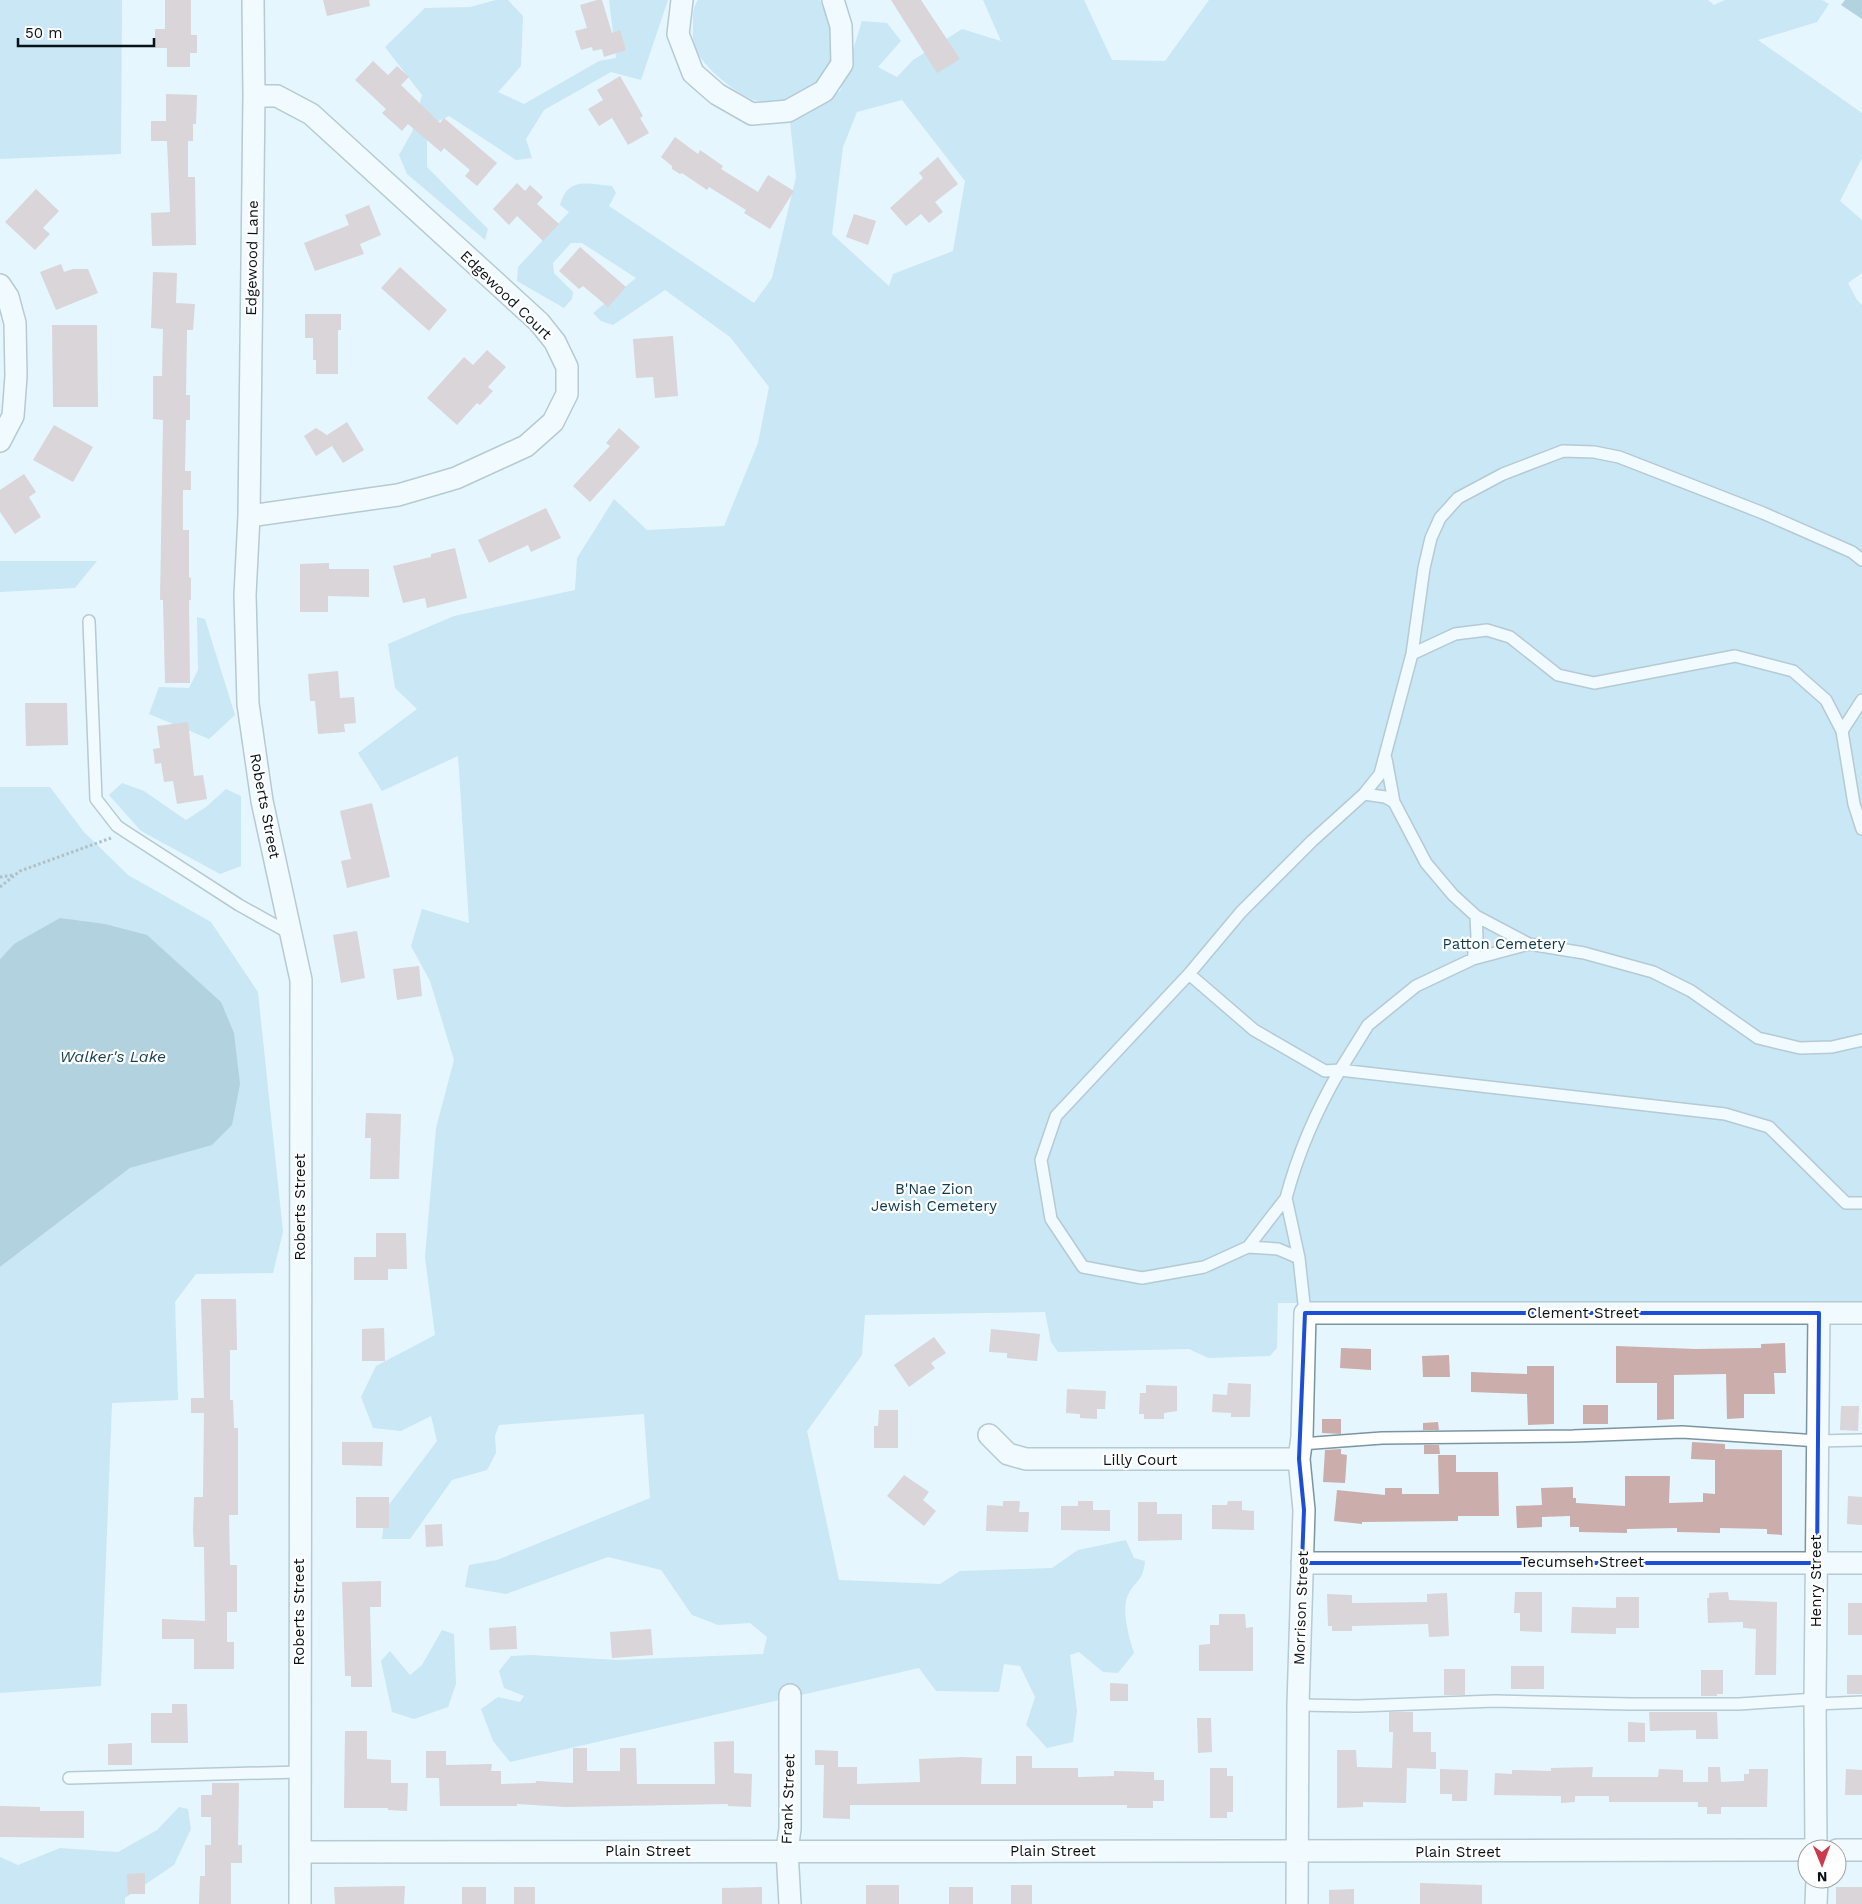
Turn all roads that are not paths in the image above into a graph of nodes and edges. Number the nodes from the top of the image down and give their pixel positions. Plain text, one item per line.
1 (253, 0) edge
2 (682, 0) edge
3 (833, 0) edge
4 (254, 96) junction
5 (0, 286) edge
6 (0, 441) edge
7 (249, 516) junction
8 (1862, 560) edge
9 (89, 621) dead end
10 (1412, 654) junction
11 (1862, 700) edge
12 (1842, 731) junction
13 (1386, 754) junction
14 (1364, 794) junction
15 (1394, 802) junction
16 (1862, 829) edge
17 (1476, 916) junction
18 (291, 934) junction
19 (1529, 944) junction
20 (1473, 959) junction
21 (1189, 974) junction
22 (1862, 1040) edge
23 (1340, 1070) junction
24 (1286, 1198) junction
25 (1862, 1203) edge
26 (1248, 1247) junction
27 (1299, 1258) junction
28 (1305, 1313) junction
29 (1819, 1313) junction
30 (1862, 1313) edge
31 (989, 1434) dead end
32 (1862, 1440) edge
33 (1818, 1441) junction
34 (1300, 1452) junction
35 (1302, 1562) junction
36 (1816, 1563) junction
37 (1862, 1563) edge
38 (790, 1695) dead end
39 (1815, 1701) junction
40 (1862, 1702) edge
41 (1298, 1705) junction
42 (299, 1772) junction
43 (69, 1778) dead end
44 (1816, 1839) edge
45 (787, 1850) junction
46 (1797, 1850) edge
47 (1847, 1850) edge
48 (1862, 1850) edge
49 (300, 1852) junction
50 (1298, 1852) junction
51 (1817, 1889) edge
52 (300, 1904) edge
53 (790, 1904) edge
54 (1297, 1904) edge
55 (1816, 1904) edge

1 - 4 street, Edgewood Lane
2 - 3 street
4 - 7 street, Edgewood Lane
4 - 7 street, Edgewood Court
5 - 6 street
7 - 18 street, Roberts Street
8 - 10 lane
9 - 18 lane
10 - 12 lane
10 - 13 lane
11 - 12 lane
12 - 16 lane
13 - 14 lane
13 - 15 lane
14 - 15 lane
14 - 21 lane
15 - 17 lane
17 - 19 lane
17 - 20 lane
18 - 42 street, Roberts Street
19 - 20 lane
19 - 22 lane
20 - 23 lane
21 - 23 lane
21 - 26 lane
23 - 24 lane
23 - 25 lane
24 - 26 lane
24 - 27 lane
26 - 27 lane
27 - 28 lane
28 - 29 street, Clement Street
28 - 34 street, Morrison Street
29 - 30 street, Clement Street
29 - 33 street, Henry Street
31 - 34 street, Lilly Court
32 - 33 lane
33 - 34 lane
33 - 36 street, Henry Street
34 - 35 street, Morrison Street
35 - 36 street, Tecumseh Street
35 - 41 street, Morrison Street
36 - 37 street, Tecumseh Street
36 - 39 street, Henry Street
38 - 45 street, Frank Street
39 - 40 lane
39 - 41 lane
39 - 44 street, Henry Street
41 - 50 street, Morrison Street
42 - 43 lane
42 - 49 street, Roberts Street
45 - 49 street, Plain Street
45 - 50 street, Plain Street
45 - 53 street, Frank Street
46 - 50 street, Plain Street
47 - 48 street
49 - 52 street, Roberts Street
50 - 54 street, Morrison Street
51 - 55 street

